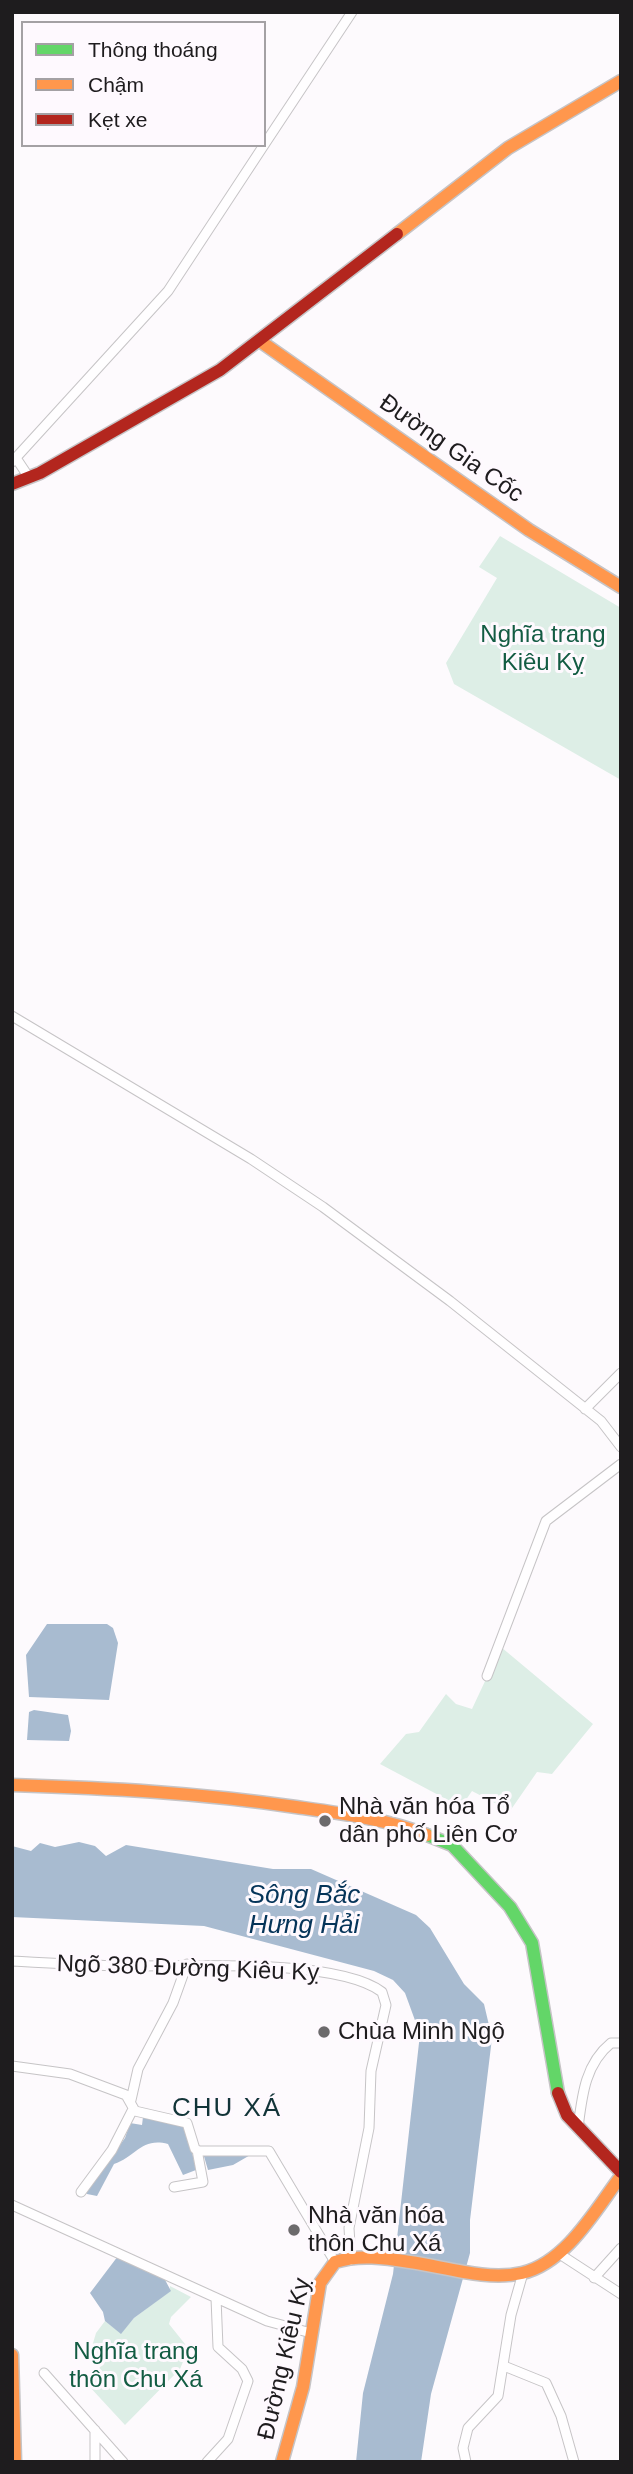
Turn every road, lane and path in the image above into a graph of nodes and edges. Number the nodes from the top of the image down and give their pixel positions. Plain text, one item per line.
1 (352, 12) edge
2 (621, 80) edge
3 (266, 142) edge
4 (263, 147) edge
5 (260, 341) junction
6 (14, 460) edge
7 (28, 476) junction
8 (12, 484) edge
9 (621, 587) edge
10 (12, 1016) edge
11 (621, 1373) edge
12 (585, 1409) junction
13 (621, 1447) edge
14 (621, 1464) edge
15 (487, 1676) dead end
16 (12, 1785) edge
17 (12, 1962) edge
18 (187, 1964) junction
19 (621, 2043) edge
20 (12, 2066) edge
21 (132, 2105) junction
22 (578, 2127) junction
23 (197, 2150) junction
24 (621, 2174) edge
25 (174, 2187) dead end
26 (81, 2192) dead end
27 (12, 2205) edge
28 (621, 2248) edge
29 (558, 2253) junction
30 (351, 2260) junction
31 (335, 2262) junction
32 (523, 2273) junction
33 (594, 2278) junction
34 (621, 2294) edge
35 (216, 2298) junction
36 (312, 2333) junction
37 (12, 2355) edge
38 (504, 2366) junction
39 (44, 2373) dead end
40 (95, 2430) junction
41 (15, 2462) edge
42 (95, 2462) edge
43 (123, 2462) edge
44 (207, 2462) edge
45 (282, 2462) edge
46 (466, 2462) edge
47 (574, 2462) edge

1 - 3 street
2 - 5 street
4 - 6 street
5 - 7 street
5 - 9 street, Đường Gia Cốc
6 - 7 street
7 - 8 street
10 - 12 street
11 - 12 street
12 - 13 street
14 - 15 street
16 - 22 street
17 - 18 street, Ngõ 380 Đường Kiêu Kỵ
18 - 21 street
18 - 30 street, Ngõ 380 Đường Kiêu Kỵ
19 - 22 street
20 - 21 street
21 - 23 street
21 - 26 street
22 - 24 street
23 - 25 street
23 - 31 street
24 - 29 street
27 - 35 street
28 - 33 street
29 - 32 street
29 - 33 street
30 - 31 street, Đường Kiêu Kỵ
30 - 32 street, Đường Kiêu Kỵ
31 - 36 street, Đường Kiêu Kỵ
32 - 38 street
33 - 34 street
35 - 36 street
35 - 44 street
36 - 45 street, Đường Kiêu Kỵ
37 - 41 street
38 - 46 street
38 - 47 street
39 - 40 street
40 - 42 street
40 - 43 street

